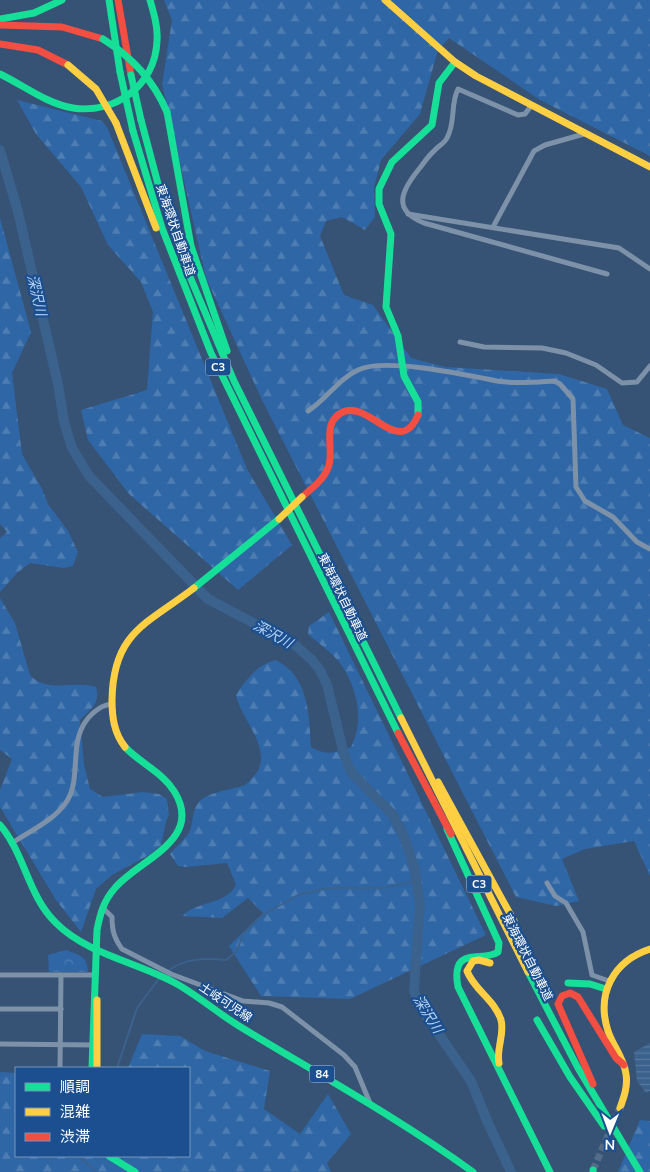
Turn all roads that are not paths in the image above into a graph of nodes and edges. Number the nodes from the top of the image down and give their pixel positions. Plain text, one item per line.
1 (62, 0) edge
2 (108, 0) edge
3 (118, 0) edge
4 (150, 0) edge
5 (385, 0) edge
6 (0, 19) edge
7 (0, 25) edge
8 (0, 44) edge
9 (455, 62) junction
10 (0, 74) edge
11 (531, 106) junction
12 (584, 134) junction
13 (650, 167) edge
14 (408, 214) junction
15 (494, 227) junction
16 (650, 269) edge
17 (606, 274) dead end
18 (191, 305) junction
19 (460, 342) dead end
20 (401, 366) junction
21 (650, 366) edge
22 (308, 411) dead end
23 (263, 439) junction
24 (650, 549) edge
25 (112, 704) junction
26 (397, 713) junction
27 (440, 813) junction
28 (0, 825) edge
29 (12, 843) junction
30 (547, 883) dead end
31 (101, 911) junction
32 (514, 921) dead end
33 (650, 949) edge
34 (97, 951) junction
35 (490, 963) dead end
36 (154, 969) junction
37 (0, 975) edge
38 (96, 975) junction
39 (61, 976) junction
40 (170, 976) junction
41 (609, 981) junction
42 (568, 983) dead end
43 (606, 989) junction
44 (0, 1009) edge
45 (60, 1010) junction
46 (537, 1020) dead end
47 (0, 1044) edge
48 (61, 1044) junction
49 (95, 1045) junction
50 (624, 1065) junction
51 (60, 1067) edge
52 (92, 1067) edge
53 (97, 1067) edge
54 (507, 1084) junction
55 (370, 1104) junction
56 (620, 1108) tunnel mouth
57 (111, 1157) edge
58 (638, 1171) edge
59 (135, 1172) edge
60 (473, 1172) edge
61 (550, 1172) edge

1 - 6 main road
2 - 18 main road, 東海環状自動車道 / C3, bridge
3 - 23 main road, 東海環状自動車道 / C3, bridge
4 - 10 main road
5 - 9 main road
7 - 23 main road, C3, bridge
8 - 18 main road, bridge
9 - 11 main road
9 - 20 main road
11 - 12 main road
11 - 14 street
12 - 13 main road
12 - 15 street
14 - 15 street
14 - 17 street
15 - 16 street
18 - 27 main road, 東海環状自動車道 / C3
19 - 21 street
20 - 22 street
20 - 24 street
20 - 25 main road, bridge
23 - 26 main road, 東海環状自動車道 / C3
25 - 29 street
25 - 31 main road
26 - 32 main road
26 - 58 main road, 東海環状自動車道 / C3
27 - 54 main road
27 - 58 main road, 東海環状自動車道 / C3
28 - 29 main road, 土岐可児線 / 84
29 - 34 main road, 土岐可児線 / 84
30 - 41 street
31 - 34 main road
31 - 36 street
33 - 41 main road
34 - 36 main road, 土岐可児線 / 84
34 - 38 main road
35 - 54 main road
36 - 40 main road, 土岐可児線 / 84
37 - 39 street
38 - 39 street
38 - 49 main road
39 - 45 street
40 - 55 main road, 土岐可児線 / 84
40 - 55 street
41 - 43 main road
42 - 43 main road
43 - 50 main road
44 - 45 street
45 - 48 street
46 - 58 main road
47 - 48 street
48 - 49 street
48 - 51 street
49 - 52 main road
49 - 53 main road
50 - 56 main road
50 - 58 main road
54 - 61 main road
55 - 60 main road, 土岐可児線 / 84
57 - 59 main road

